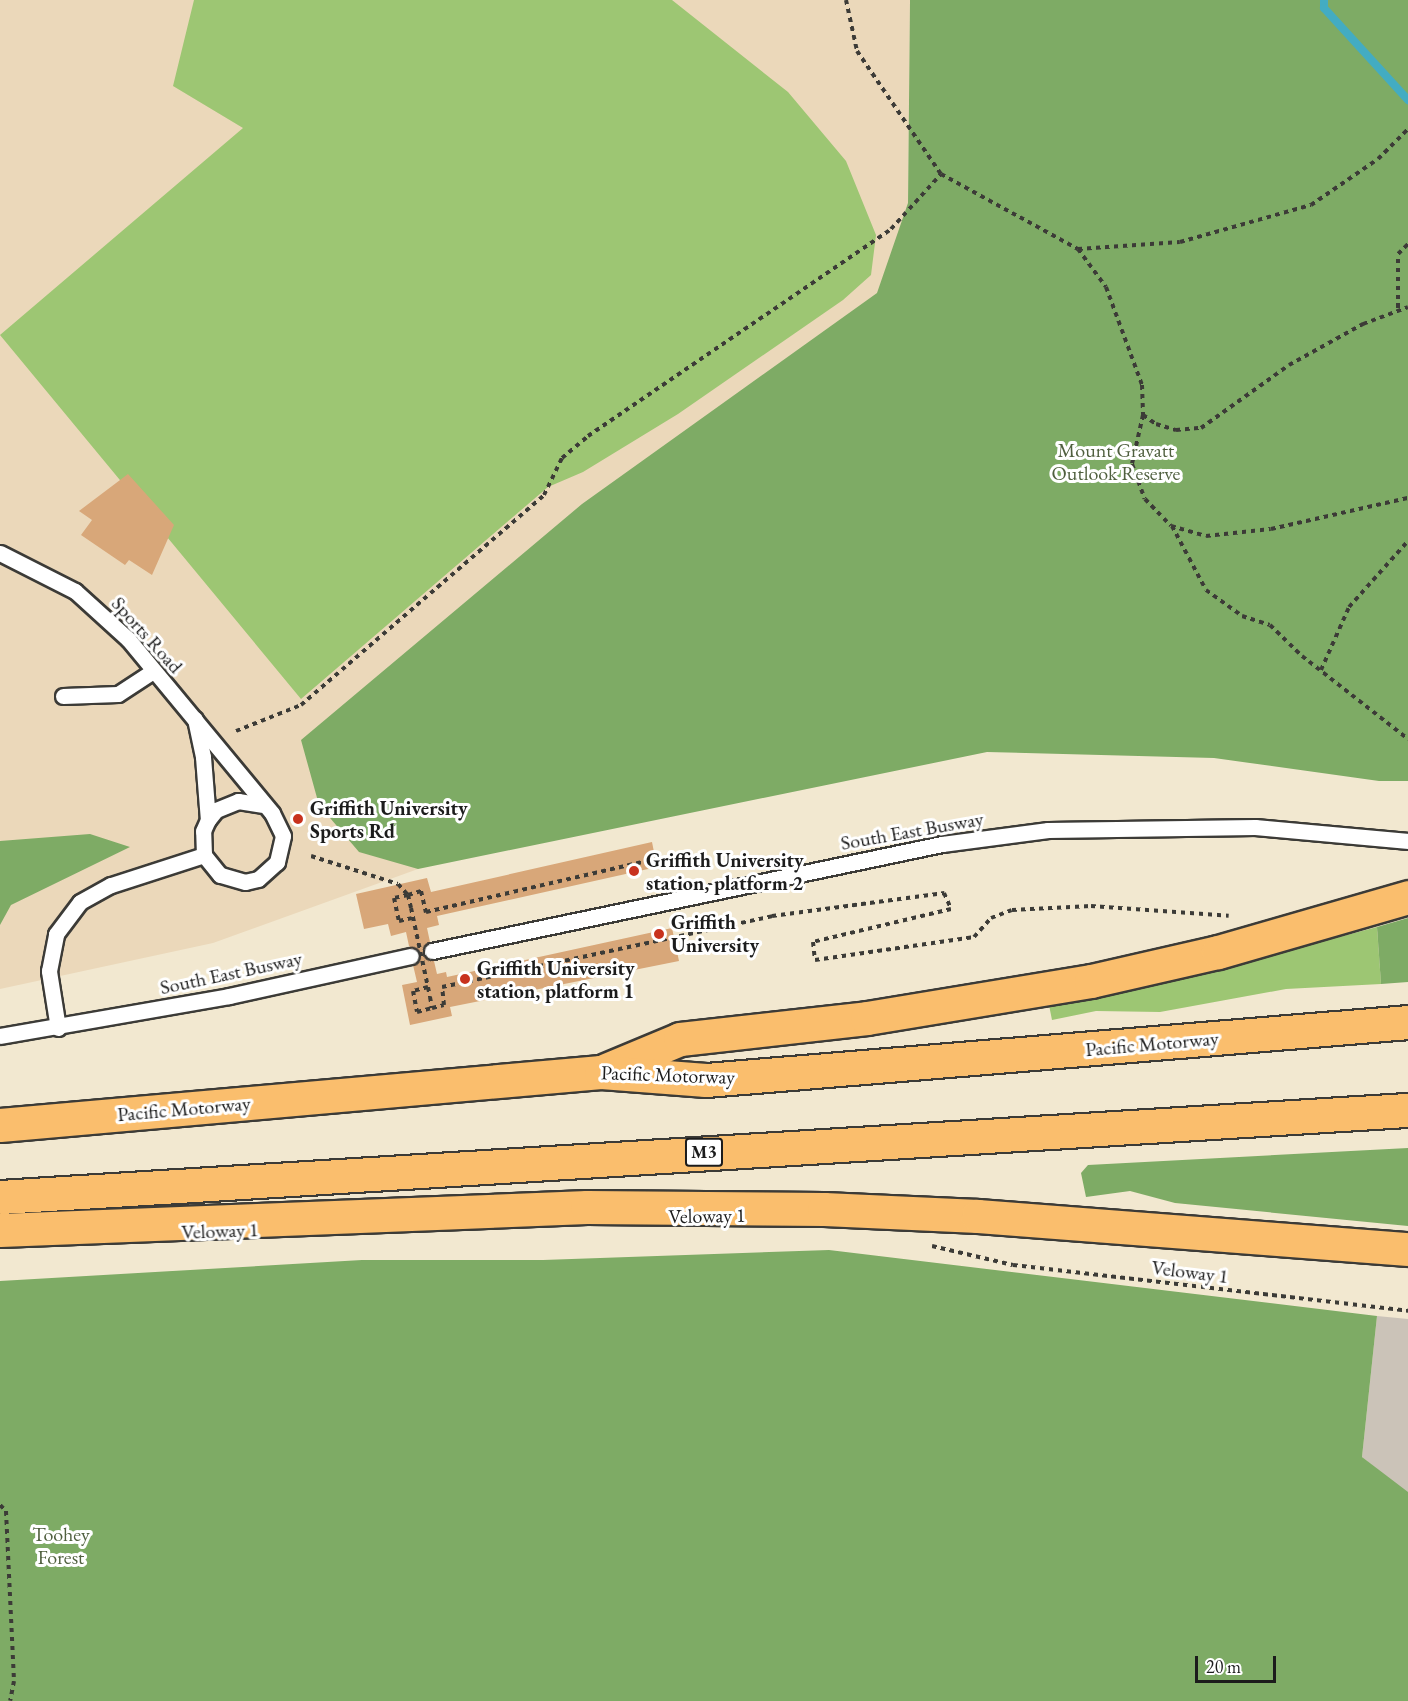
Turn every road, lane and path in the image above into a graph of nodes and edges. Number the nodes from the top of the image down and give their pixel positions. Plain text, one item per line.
1 (846, 0) edge
2 (1408, 129) edge
3 (941, 174) junction
4 (1408, 244) edge
5 (1078, 249) junction
6 (1408, 307) edge
7 (1398, 308) junction
8 (1143, 415) junction
9 (1408, 498) edge
10 (1172, 526) junction
11 (1408, 541) edge
12 (0, 553) edge
13 (1321, 670) junction
14 (153, 671) junction
15 (63, 696) dead end
16 (195, 719) junction
17 (236, 731) dead end
18 (1408, 739) edge
19 (262, 805) junction
20 (208, 820) junction
21 (1408, 841) edge
22 (204, 855) junction
23 (311, 856) dead end
24 (642, 862) dead end
25 (408, 895) junction
26 (1408, 897) edge
27 (1240, 913) dead end
28 (412, 918) junction
29 (432, 951) dead end
30 (411, 956) dead end
31 (428, 987) junction
32 (432, 1008) junction
33 (1408, 1022) edge
34 (58, 1028) junction
35 (0, 1036) edge
36 (601, 1072) junction
37 (1408, 1110) edge
38 (0, 1125) edge
39 (0, 1197) edge
40 (0, 1230) edge
41 (926, 1245) dead end
42 (1408, 1249) edge
43 (1408, 1311) edge
44 (0, 1505) edge
45 (10, 1701) edge

1 - 3 path
2 - 5 path
3 - 5 path
3 - 17 path
4 - 7 path
5 - 8 path
6 - 7 path
7 - 8 path
8 - 10 path
9 - 10 path
10 - 13 path
11 - 13 path
12 - 14 lane, Sports Road
13 - 18 path
14 - 15 lane
14 - 16 lane, Sports Road
16 - 19 lane, Sports Road
16 - 20 lane, Sports Road
19 - 20 lane
19 - 22 lane, Sports Road
20 - 22 lane, Sports Road
21 - 29 lane, South East Busway
22 - 34 lane
23 - 25 path
24 - 25 path
25 - 28 path, bridge
25 - 28 path
26 - 36 highway
27 - 32 path
28 - 31 path, bridge
30 - 34 lane, South East Busway
31 - 32 path, bridge
31 - 32 path
33 - 36 highway, Pacific Motorway
34 - 35 lane, South East Busway
36 - 38 highway, Pacific Motorway
37 - 39 highway, M3
40 - 42 highway
41 - 43 path, Veloway 1
44 - 45 path

